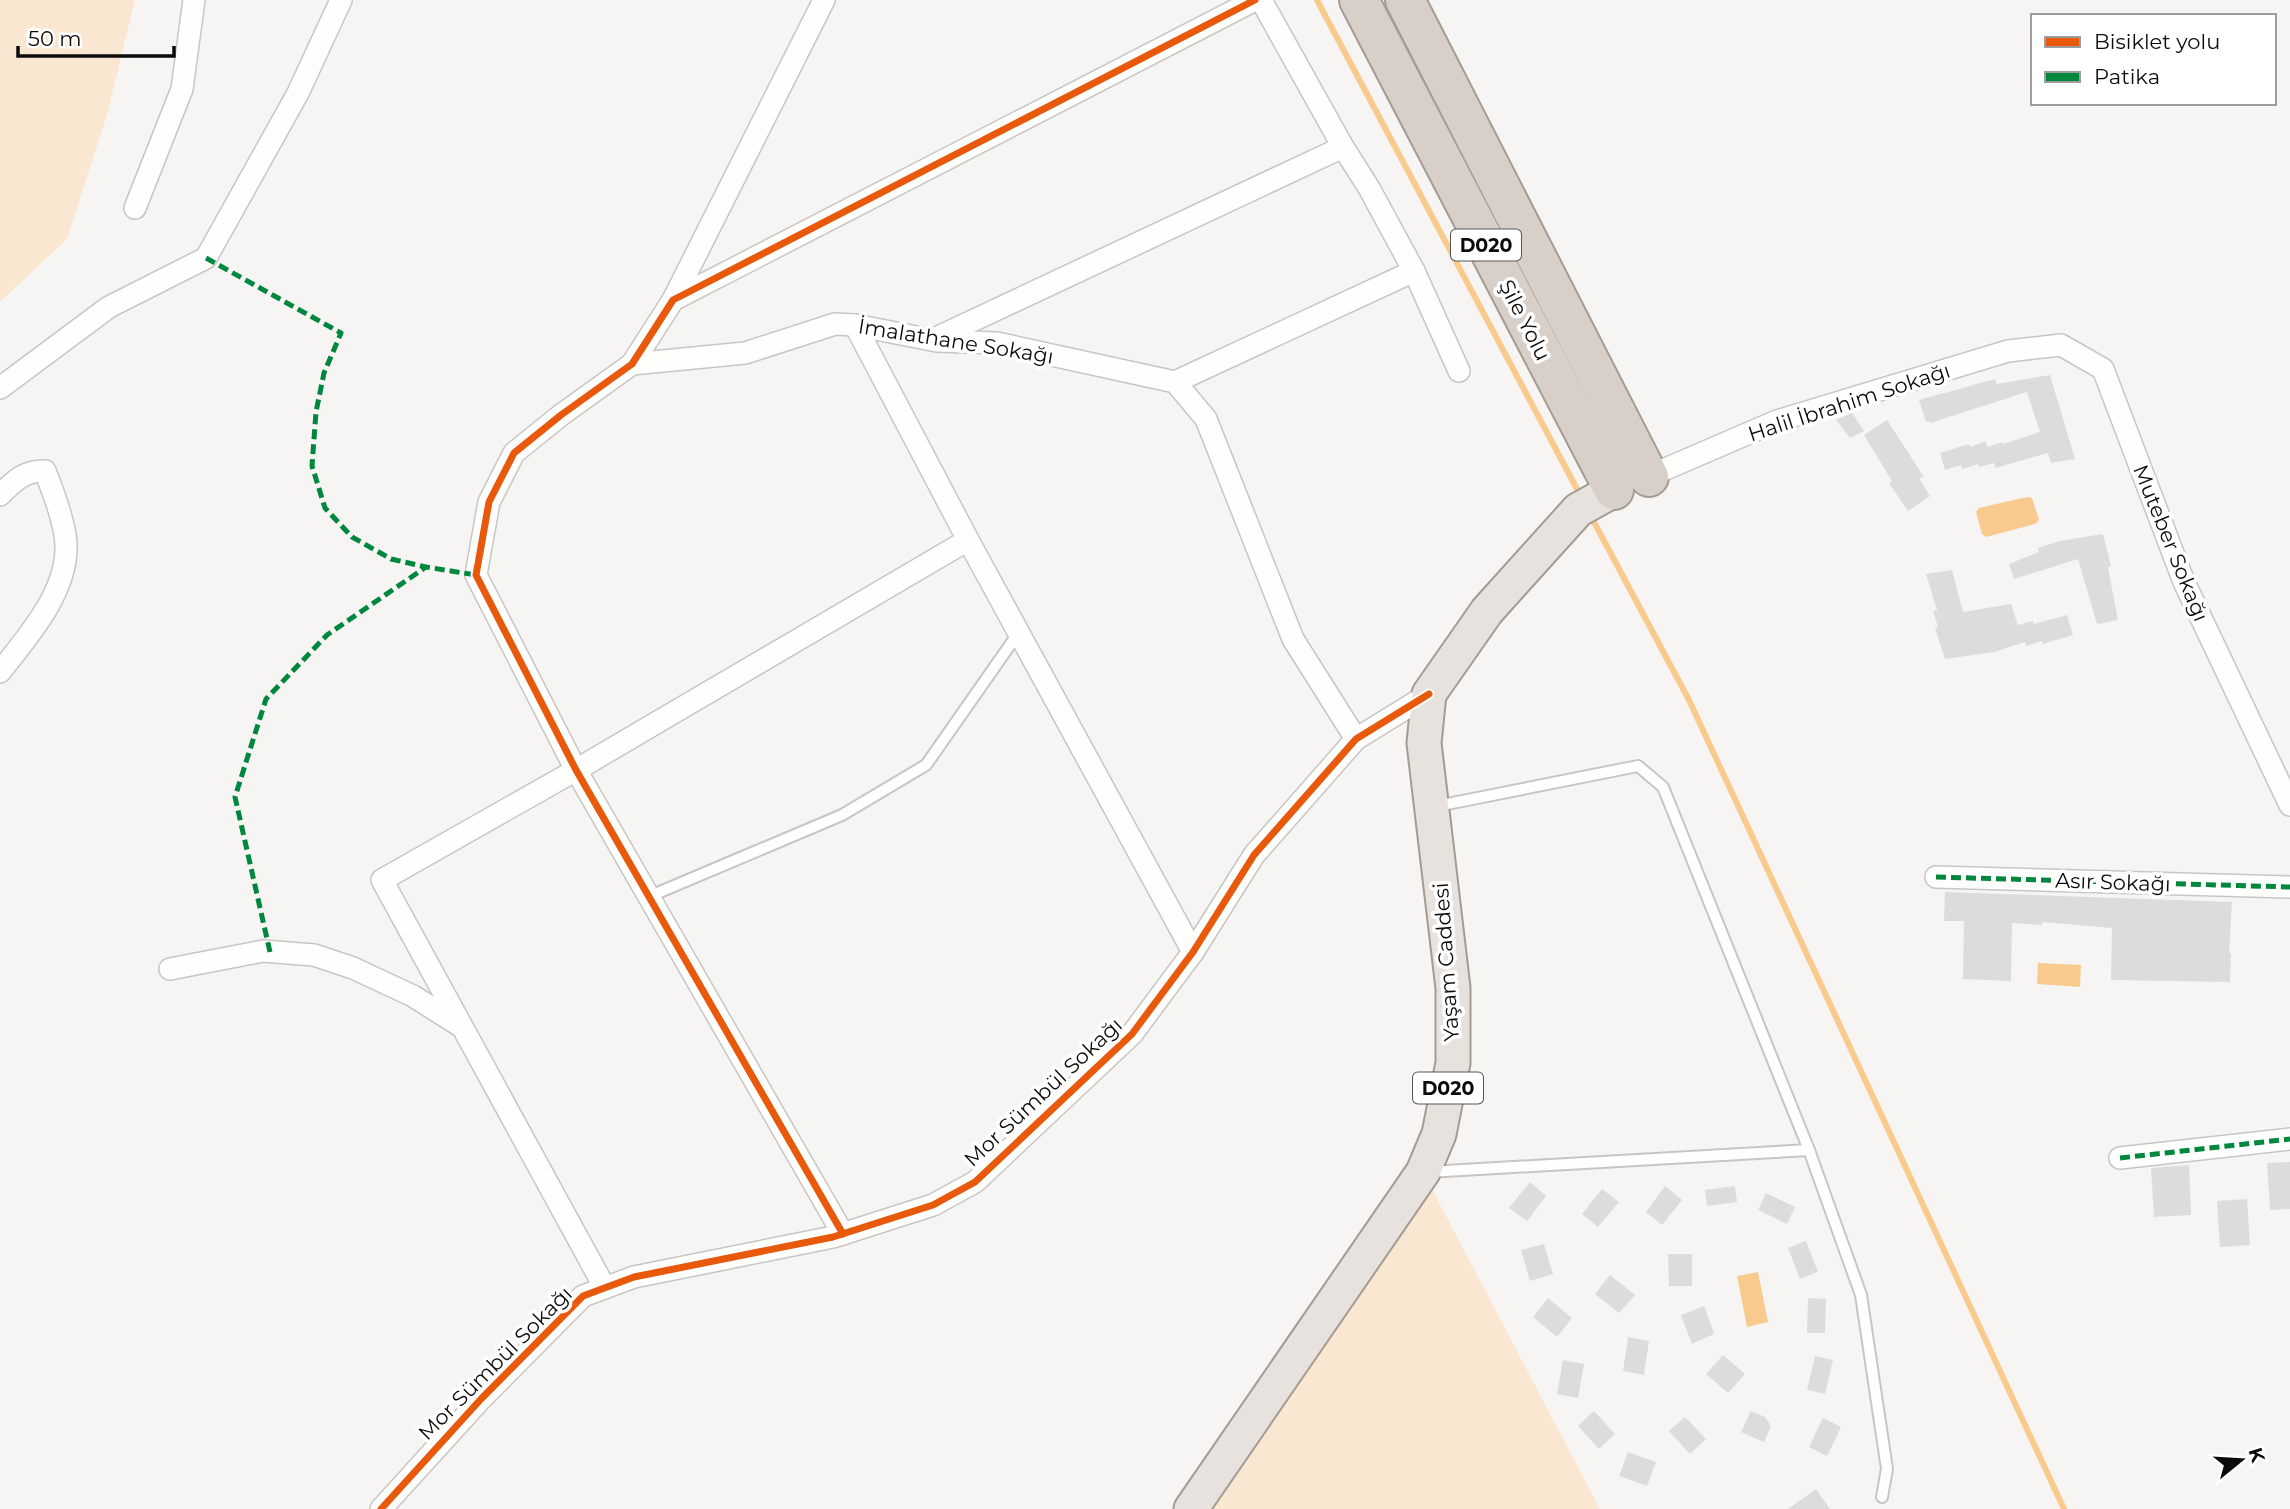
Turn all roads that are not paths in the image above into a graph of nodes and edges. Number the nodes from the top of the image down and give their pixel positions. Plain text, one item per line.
1 (194, 0) edge
2 (341, 0) edge
3 (824, 0) edge
4 (1255, 0) edge
5 (1261, 0) edge
6 (1359, 0) edge
7 (1405, 0) edge
8 (1343, 147) junction
9 (135, 208) dead end
10 (1414, 271) junction
11 (673, 300) junction
12 (855, 325) junction
13 (932, 340) junction
14 (2008, 351) joint
15 (632, 365) junction
16 (1459, 371) dead end
17 (1175, 382) junction
18 (0, 388) edge
19 (1649, 477) junction
20 (1614, 490) junction
21 (0, 495) edge
22 (968, 540) junction
23 (1019, 632) junction
24 (0, 671) edge
25 (1429, 694) junction
26 (1356, 739) junction
27 (576, 770) junction
28 (2290, 805) edge
29 (1432, 807) junction
30 (1936, 877) dead end
31 (2290, 887) edge
32 (648, 897) junction
33 (1193, 952) junction
34 (170, 970) dead end
35 (464, 1028) junction
36 (2290, 1139) edge
37 (1809, 1150) junction
38 (2120, 1158) dead end
39 (1423, 1172) junction
40 (843, 1234) junction
41 (605, 1288) junction
42 (1882, 1497) dead end
43 (381, 1509) edge
44 (1192, 1509) edge

1 - 9 street
2 - 18 street
3 - 11 street
4 - 11 street
5 - 8 street
6 - 20 highway, Şile Yolu / D020
7 - 19 highway, Şile Yolu / D020
8 - 10 street
8 - 13 street
10 - 16 street
10 - 17 street
11 - 15 street
12 - 13 street, İmalathane Sokağı
12 - 15 street, İmalathane Sokağı
12 - 22 street
13 - 17 street, İmalathane Sokağı
14 - 19 street, Halil İbrahim Sokağı
14 - 28 street, Muteber Sokağı
15 - 27 street
17 - 26 street
19 - 20 street, Halil İbrahim Sokağı
20 - 25 main road, Yaşam Caddesi / D020
21 - 24 street
22 - 23 street
22 - 27 street
23 - 32 lane
23 - 33 street
25 - 26 street, Mor Sümbül Sokağı
25 - 29 main road, Yaşam Caddesi / D020
26 - 33 street, Mor Sümbül Sokağı
27 - 32 street
27 - 35 street
29 - 37 lane
29 - 39 main road, Yaşam Caddesi / D020
30 - 31 street, Asır Sokağı
32 - 40 street
33 - 40 street, Mor Sümbül Sokağı
34 - 35 street
35 - 41 street
36 - 38 street
37 - 39 lane
37 - 42 lane
39 - 44 main road, Yaşam Caddesi / D020
40 - 41 street, Mor Sümbül Sokağı
41 - 43 street, Mor Sümbül Sokağı

